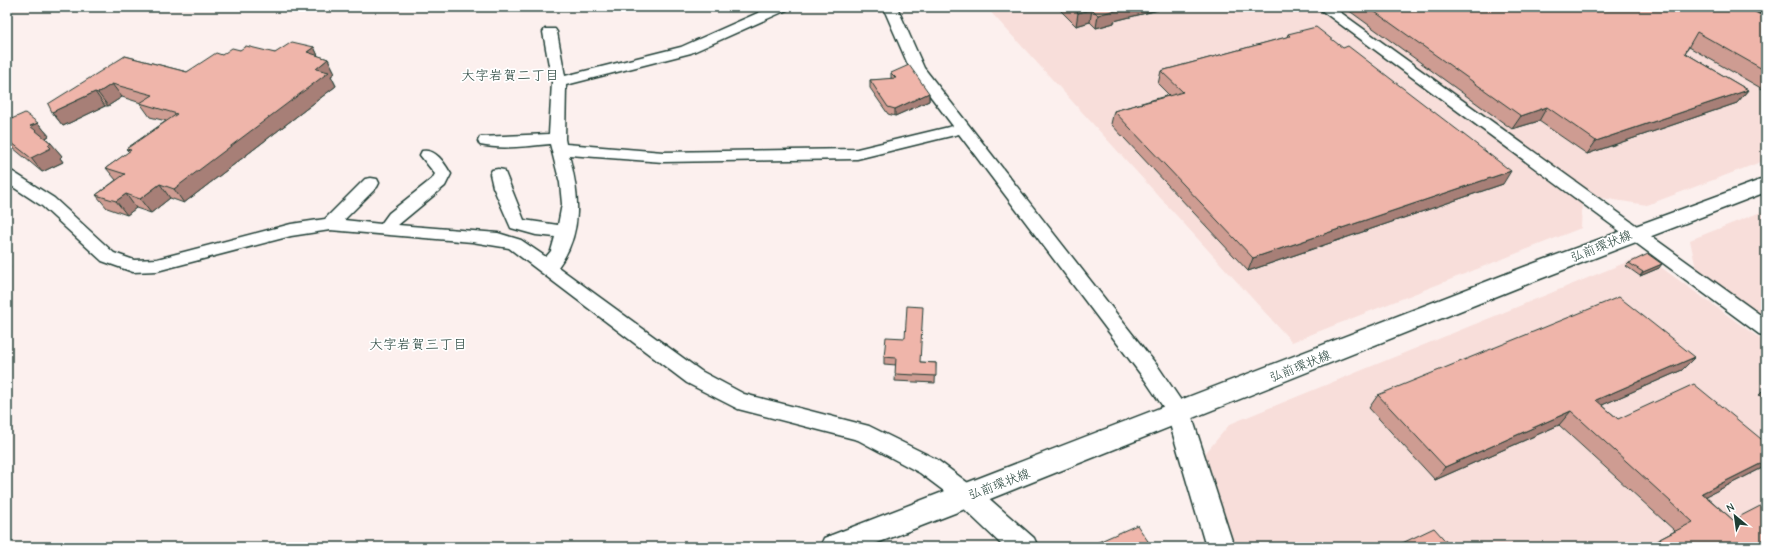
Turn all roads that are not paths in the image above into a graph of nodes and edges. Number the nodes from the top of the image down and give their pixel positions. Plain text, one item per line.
1 (782, 7) edge
2 (890, 7) edge
3 (1324, 7) edge
4 (550, 32) dead end
5 (559, 82) junction
6 (963, 128) junction
7 (486, 141) dead end
8 (559, 144) junction
9 (428, 155) dead end
10 (498, 174) dead end
11 (7, 176) edge
12 (371, 183) dead end
13 (1766, 185) edge
14 (330, 224) junction
15 (385, 230) junction
16 (565, 232) junction
17 (1634, 233) junction
18 (547, 268) junction
19 (1766, 329) edge
20 (1178, 414) junction
21 (968, 496) junction
22 (834, 547) edge
23 (1024, 547) edge
24 (1220, 547) edge

1 - 5 street
2 - 6 street
3 - 17 street
4 - 5 street
5 - 8 street
6 - 8 street
6 - 20 street
7 - 8 street
8 - 16 street
9 - 15 street
10 - 16 street
11 - 14 street
12 - 14 street
13 - 17 main road, 弘前環状線
14 - 15 street
15 - 18 street
16 - 18 street
17 - 19 street
17 - 20 main road, 弘前環状線
18 - 21 street
20 - 21 main road, 弘前環状線
20 - 24 main road
21 - 22 main road, 弘前環状線
21 - 23 main road

